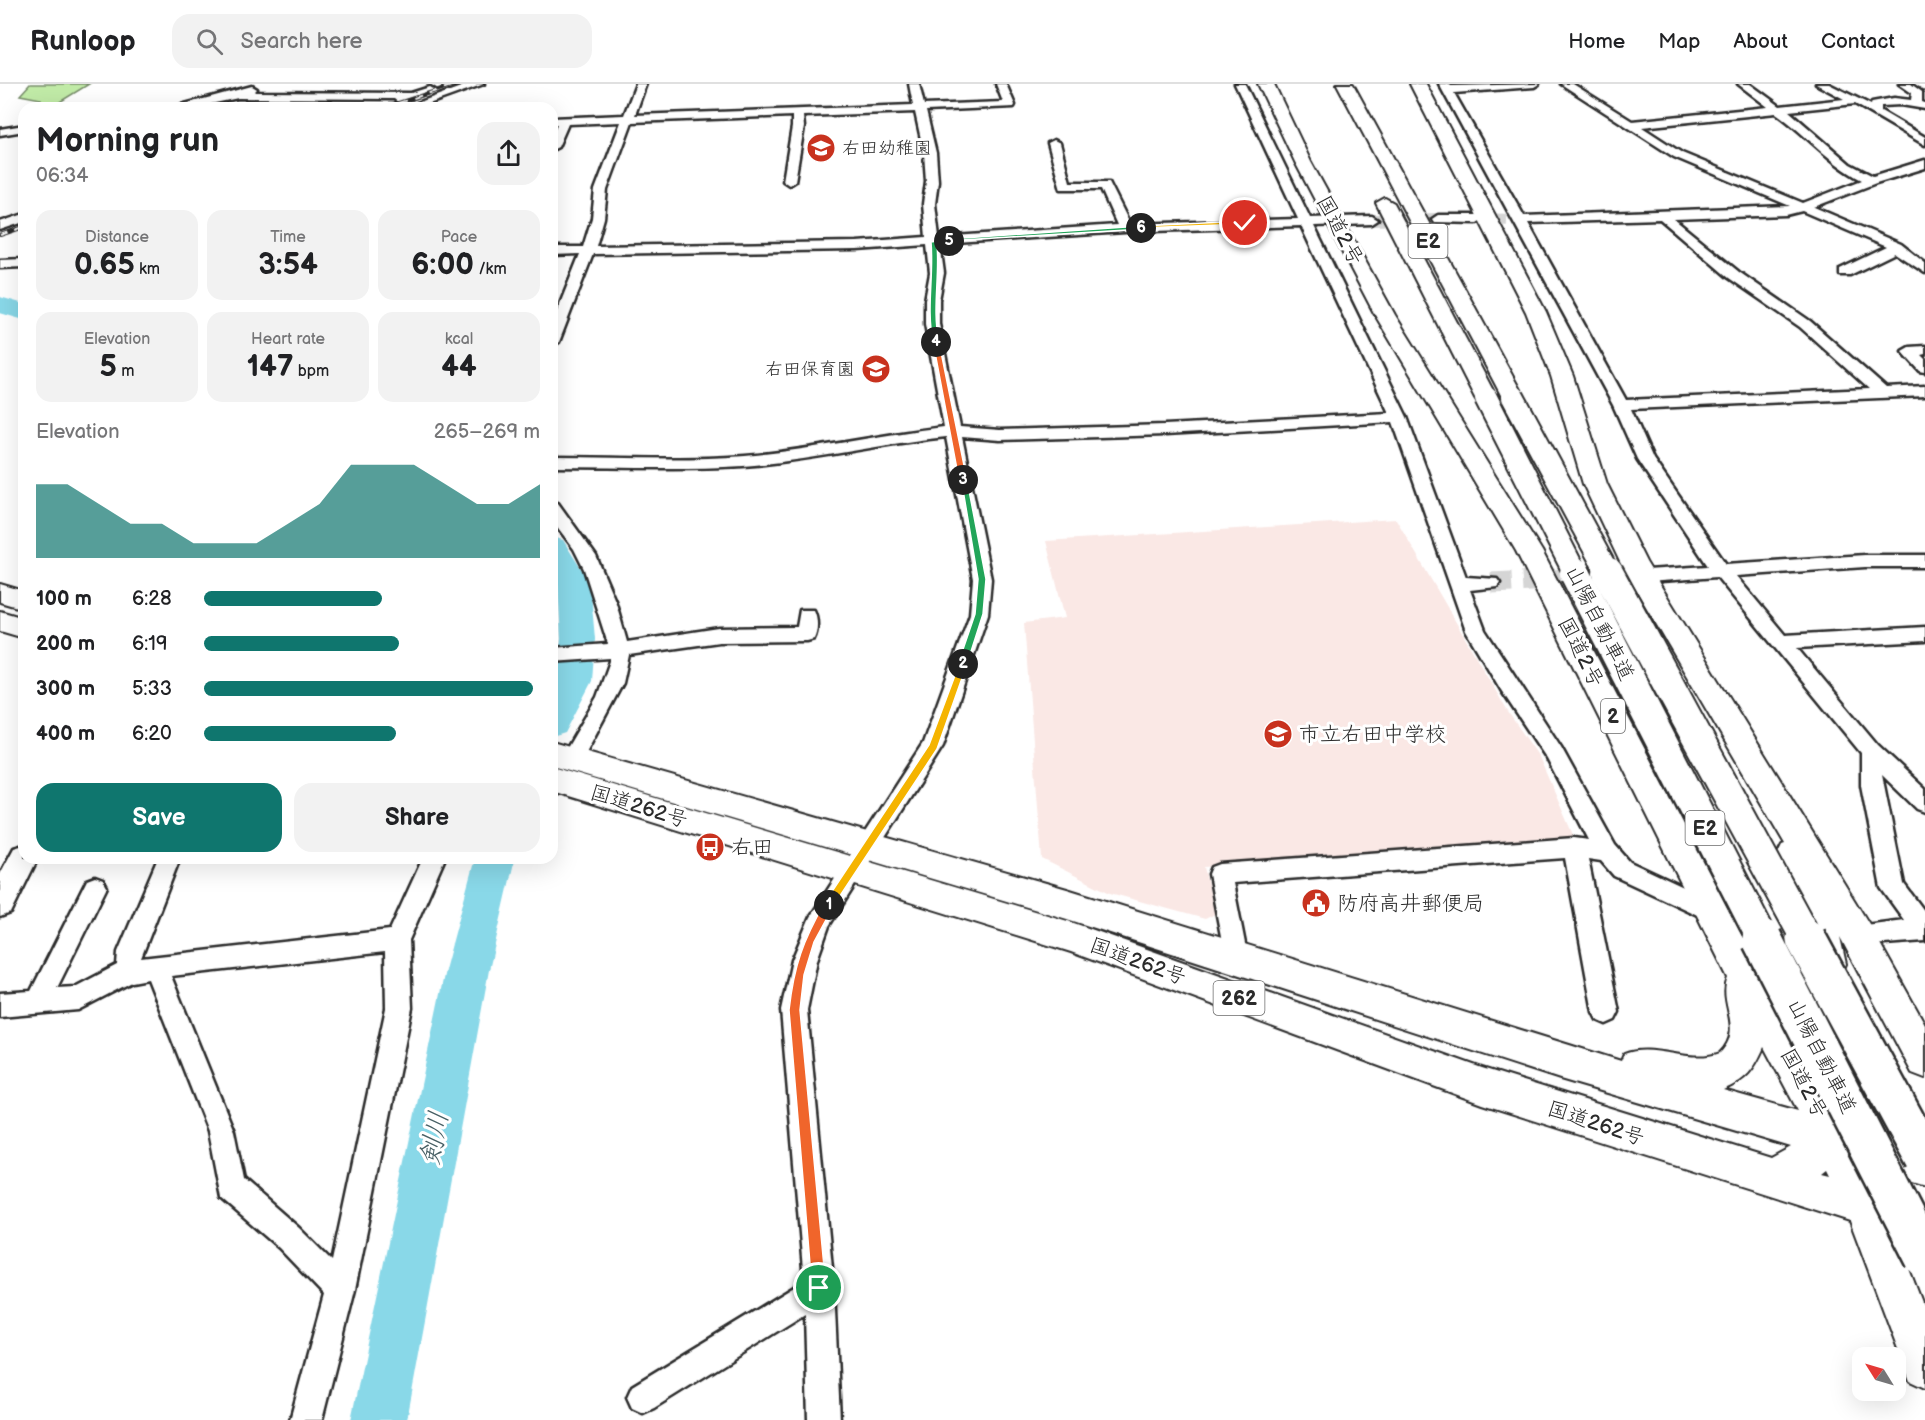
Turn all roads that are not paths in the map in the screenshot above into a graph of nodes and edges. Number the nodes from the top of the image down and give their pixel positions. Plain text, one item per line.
1 (260, 84) edge
2 (479, 84) edge
3 (640, 84) edge
4 (914, 84) edge
5 (1001, 84) edge
6 (1240, 84) edge
7 (1266, 84) edge
8 (1285, 84) edge
9 (1325, 84) edge
10 (1345, 84) edge
11 (1400, 84) edge
12 (1418, 84) edge
13 (1534, 84) edge
14 (1566, 84) edge
15 (1743, 84) edge
16 (1821, 84) edge
17 (1904, 84) edge
18 (435, 86) edge
19 (1445, 87) edge
20 (241, 95) junction
21 (411, 96) junction
22 (1857, 100) junction
23 (205, 102) edge
24 (392, 102) edge
25 (422, 102) edge
26 (428, 102) edge
27 (1335, 104) dead end
28 (1921, 104) edge
29 (921, 107) junction
30 (1777, 108) junction
31 (797, 112) junction
32 (1875, 112) junction
33 (630, 119) junction
34 (558, 121) edge
35 (1629, 125) junction
36 (18, 129) edge
37 (0, 132) edge
38 (1925, 142) edge
39 (1054, 143) dead end
40 (1925, 164) edge
41 (1467, 179) junction
42 (1872, 180) junction
43 (789, 181) dead end
44 (1376, 186) dead end
45 (1802, 208) junction
46 (1660, 213) junction
47 (1321, 214) junction
48 (1372, 219) tunnel mouth
49 (1438, 219) tunnel mouth
50 (1477, 219) tunnel mouth
51 (18, 220) edge
52 (1519, 220) junction
53 (0, 226) edge
54 (1125, 228) junction
55 (934, 242) junction
56 (1896, 247) junction
57 (588, 250) junction
58 (558, 251) edge
59 (18, 263) edge
60 (0, 264) edge
61 (1925, 269) edge
62 (1845, 272) dead end
63 (558, 327) edge
64 (1925, 350) edge
65 (1925, 368) edge
66 (1925, 391) edge
67 (1881, 392) junction
68 (1499, 398) junction
69 (1620, 405) junction
70 (1399, 417) junction
71 (954, 431) junction
72 (558, 462) edge
73 (558, 515) edge
74 (1925, 561) edge
75 (1720, 569) junction
76 (1647, 576) dead end
77 (1491, 583) tunnel mouth
78 (1460, 584) junction
79 (0, 593) edge
80 (18, 598) edge
81 (807, 615) dead end
82 (0, 621) edge
83 (18, 626) edge
84 (1925, 634) edge
85 (1780, 642) junction
86 (619, 650) junction
87 (558, 655) edge
88 (1871, 751) junction
89 (560, 763) edge
90 (1769, 788) junction
91 (1925, 803) edge
92 (1574, 848) junction
93 (1607, 852) junction
94 (860, 858) junction
95 (20, 864) edge
96 (167, 864) edge
97 (431, 864) edge
98 (95, 887) dead end
99 (0, 904) edge
100 (1721, 927) junction
101 (1924, 930) edge
102 (1857, 936) junction
103 (397, 940) junction
104 (1236, 959) junction
105 (155, 967) junction
106 (128, 971) junction
107 (38, 1002) junction
108 (0, 1005) edge
109 (1606, 1012) dead end
110 (1925, 1060) edge
111 (1560, 1061) junction
112 (1830, 1137) junction
113 (1925, 1159) edge
114 (1925, 1167) edge
115 (1774, 1179) junction
116 (1864, 1205) junction
117 (1925, 1220) edge
118 (1925, 1258) edge
119 (819, 1288) junction
120 (340, 1290) junction
121 (1925, 1366) edge
122 (643, 1397) dead end
123 (306, 1420) edge
124 (824, 1420) edge

1 - 20 street
2 - 26 street
3 - 33 street
4 - 29 street
5 - 29 street
6 - 47 street
7 - 47 highway, 国道2号 / 2
8 - 47 highway
9 - 27 highway
10 - 68 highway, 山陽自動車道 / E2
11 - 41 highway
12 - 41 highway
13 - 19 street
14 - 35 street
15 - 30 street
16 - 22 street
17 - 28 street
18 - 21 street
18 - 25 street
19 - 52 street
20 - 21 street
20 - 23 street
21 - 24 street
22 - 30 street
22 - 32 street
28 - 32 street
29 - 31 street
29 - 55 street
30 - 35 street
30 - 42 street
31 - 33 street
31 - 43 street
32 - 38 street
33 - 34 street
33 - 57 street
35 - 45 street
36 - 37 street
39 - 54 street
40 - 42 street
41 - 90 highway
42 - 45 street
44 - 68 highway, 山陽自動車道 / E2
45 - 46 street
45 - 56 street
46 - 52 street
46 - 67 street
47 - 48 street
47 - 54 street
47 - 70 street
47 - 100 highway, 国道2号 / 2
49 - 50 street
51 - 53 street
52 - 69 street
54 - 55 street
55 - 57 street
55 - 71 street
56 - 61 street
56 - 62 street
57 - 58 street
57 - 63 street
59 - 60 street
64 - 65 street
66 - 67 street
67 - 69 street
68 - 113 highway, 山陽自動車道 / E2, bridge
68 - 118 highway, 山陽自動車道 / E2, bridge
69 - 75 street
70 - 71 street
70 - 78 street
71 - 72 street
71 - 94 street
73 - 86 street
74 - 75 street
75 - 76 street
75 - 85 street
77 - 78 street
78 - 93 street
79 - 80 highway
81 - 86 street
82 - 83 highway
84 - 85 street
85 - 88 street
86 - 87 street
86 - 89 street
88 - 91 street
88 - 101 street
89 - 94 highway, 国道262号 / 262
90 - 102 highway
90 - 112 highway
92 - 93 street
92 - 104 street
92 - 109 street
93 - 100 street
94 - 104 highway, 国道262号 / 262
94 - 115 highway, 国道262号 / 262
94 - 119 street
95 - 99 main road
96 - 106 street
97 - 103 street
98 - 107 street
100 - 111 highway
100 - 112 highway, 国道2号 / 2
101 - 102 street
102 - 110 highway
103 - 105 street
103 - 120 street
104 - 111 highway, 国道262号 / 262
105 - 106 street
105 - 120 street
106 - 107 street
107 - 108 street
111 - 112 highway, 国道262号 / 262
112 - 114 highway, 国道262号 / 262
112 - 115 highway
112 - 116 highway, 国道2号 / 2
115 - 116 highway, 国道262号 / 262
116 - 117 highway, 国道262号 / 262
116 - 121 highway, 国道2号 / 2
119 - 122 street
119 - 124 street
120 - 123 street

